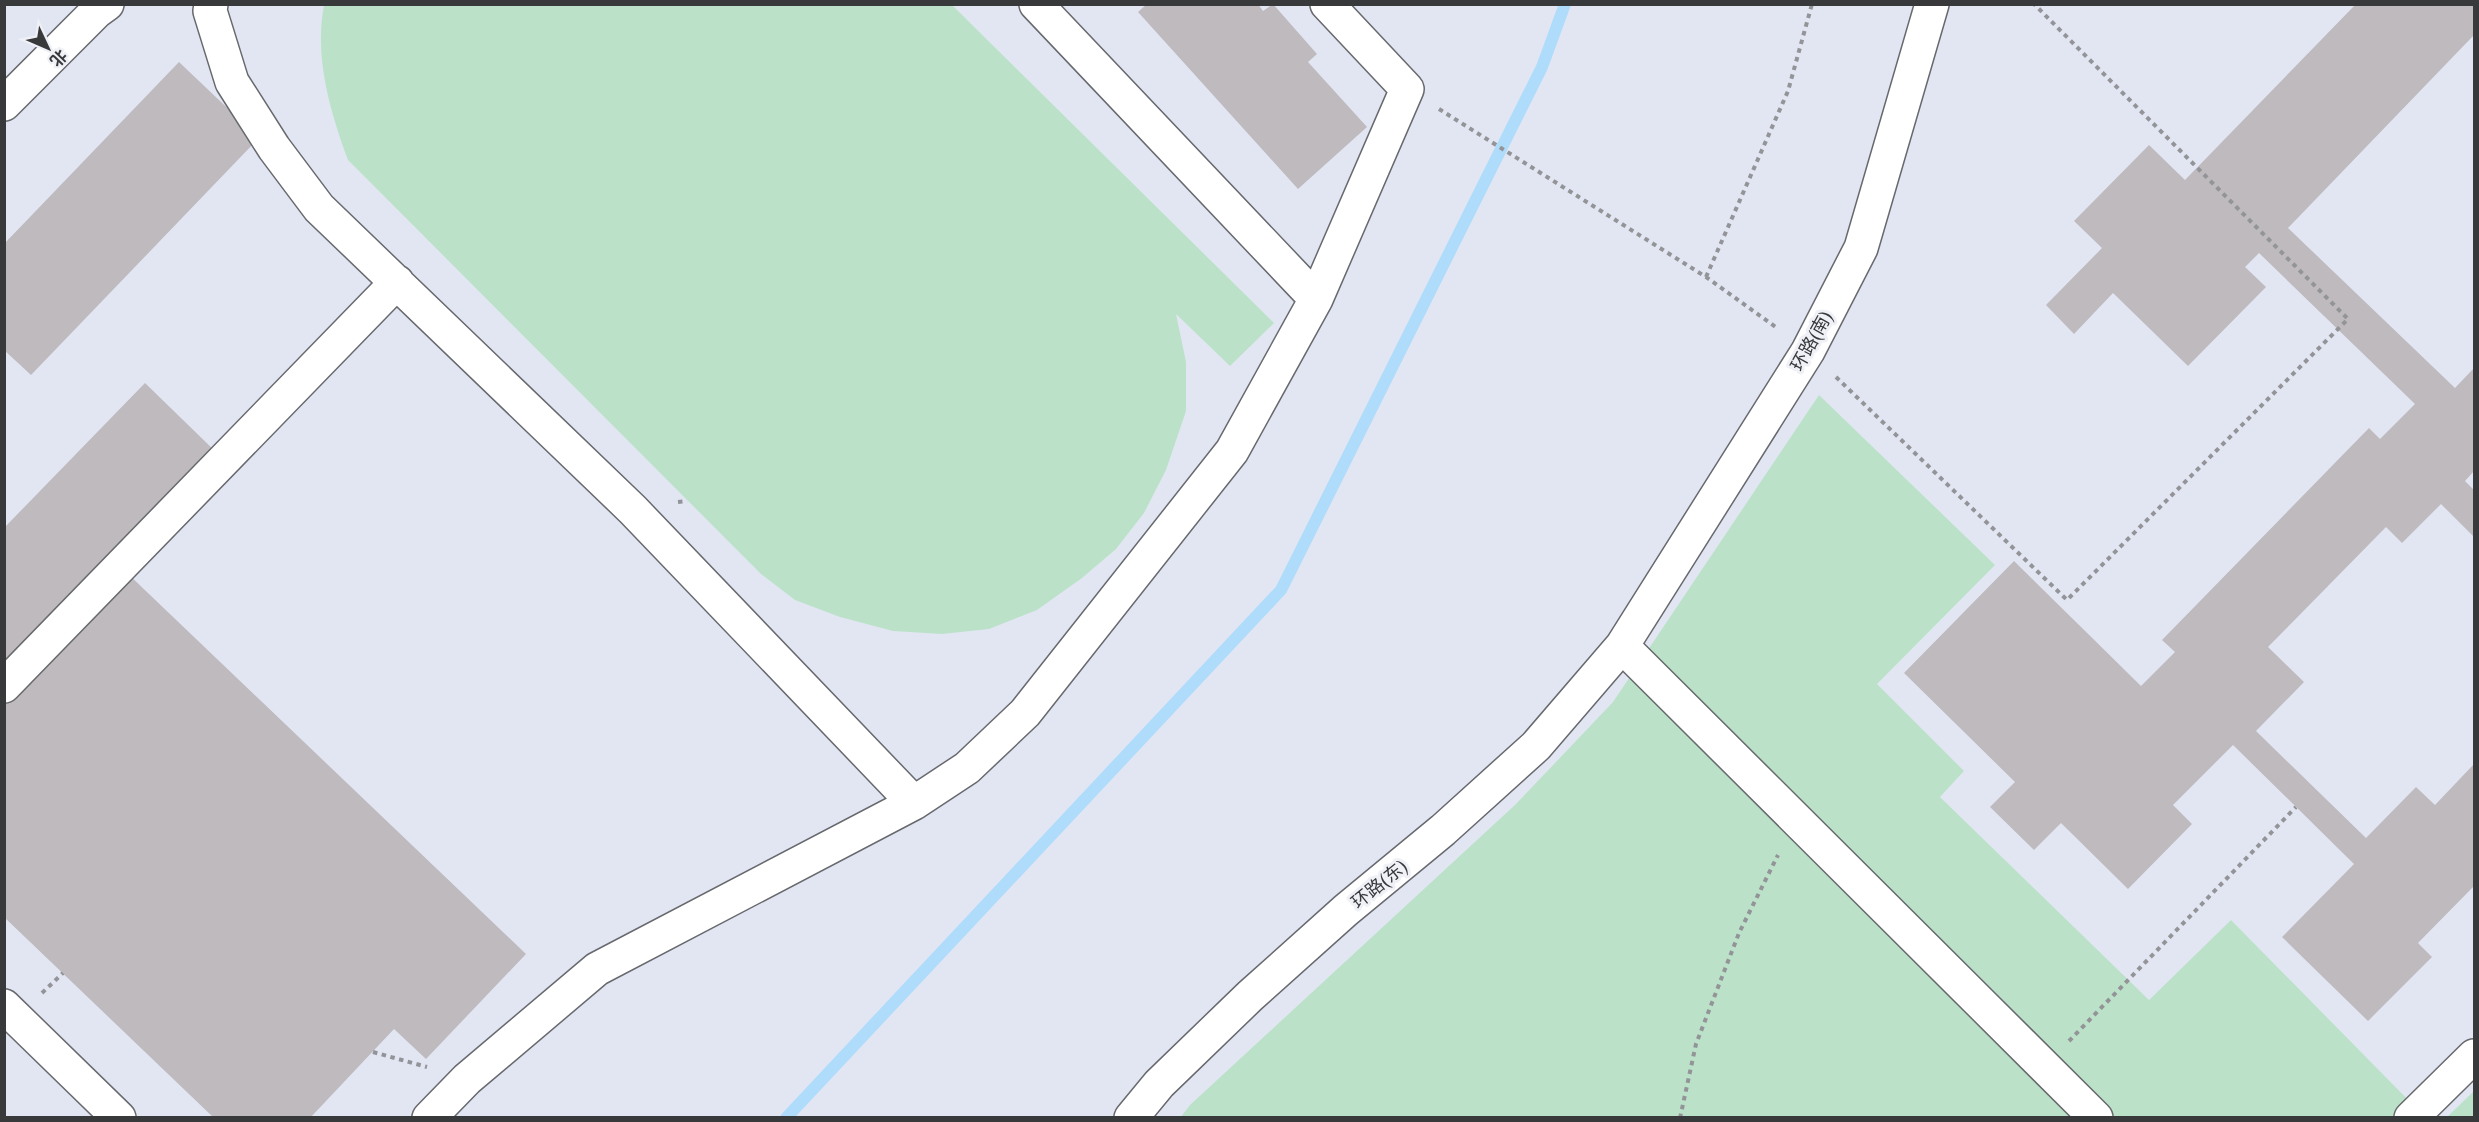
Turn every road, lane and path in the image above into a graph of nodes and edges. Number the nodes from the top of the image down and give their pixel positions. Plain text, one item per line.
1 (108, 4) edge
2 (212, 4) edge
3 (1036, 4) edge
4 (1327, 4) edge
5 (1812, 4) edge
6 (1932, 4) edge
7 (2034, 4) edge
8 (1407, 89) junction
9 (4, 104) edge
10 (1706, 277) junction
11 (397, 282) junction
12 (1316, 299) junction
13 (1808, 351) junction
14 (1622, 646) junction
15 (4, 686) edge
16 (914, 803) junction
17 (2296, 807) dead end
18 (1796, 820) junction
19 (4, 1005) edge
20 (373, 1052) dead end
21 (2475, 1056) edge
22 (2044, 1067) junction
23 (467, 1079) junction
24 (118, 1118) edge
25 (429, 1118) edge
26 (1131, 1118) edge
27 (1680, 1118) edge
28 (2096, 1118) edge
29 (2411, 1118) edge

1 - 9 street
2 - 11 street
3 - 12 street
4 - 8 street
5 - 10 path
6 - 13 street, 环路(南)
7 - 13 path
8 - 10 path
8 - 12 street
10 - 13 path
11 - 15 street
11 - 16 street
12 - 16 street
13 - 14 street, 环路(南)
14 - 18 street
14 - 26 street, 环路(东)
16 - 23 street
17 - 22 path
18 - 22 street
18 - 27 path
19 - 24 street
20 - 23 path
21 - 29 street
22 - 28 street
23 - 25 street

